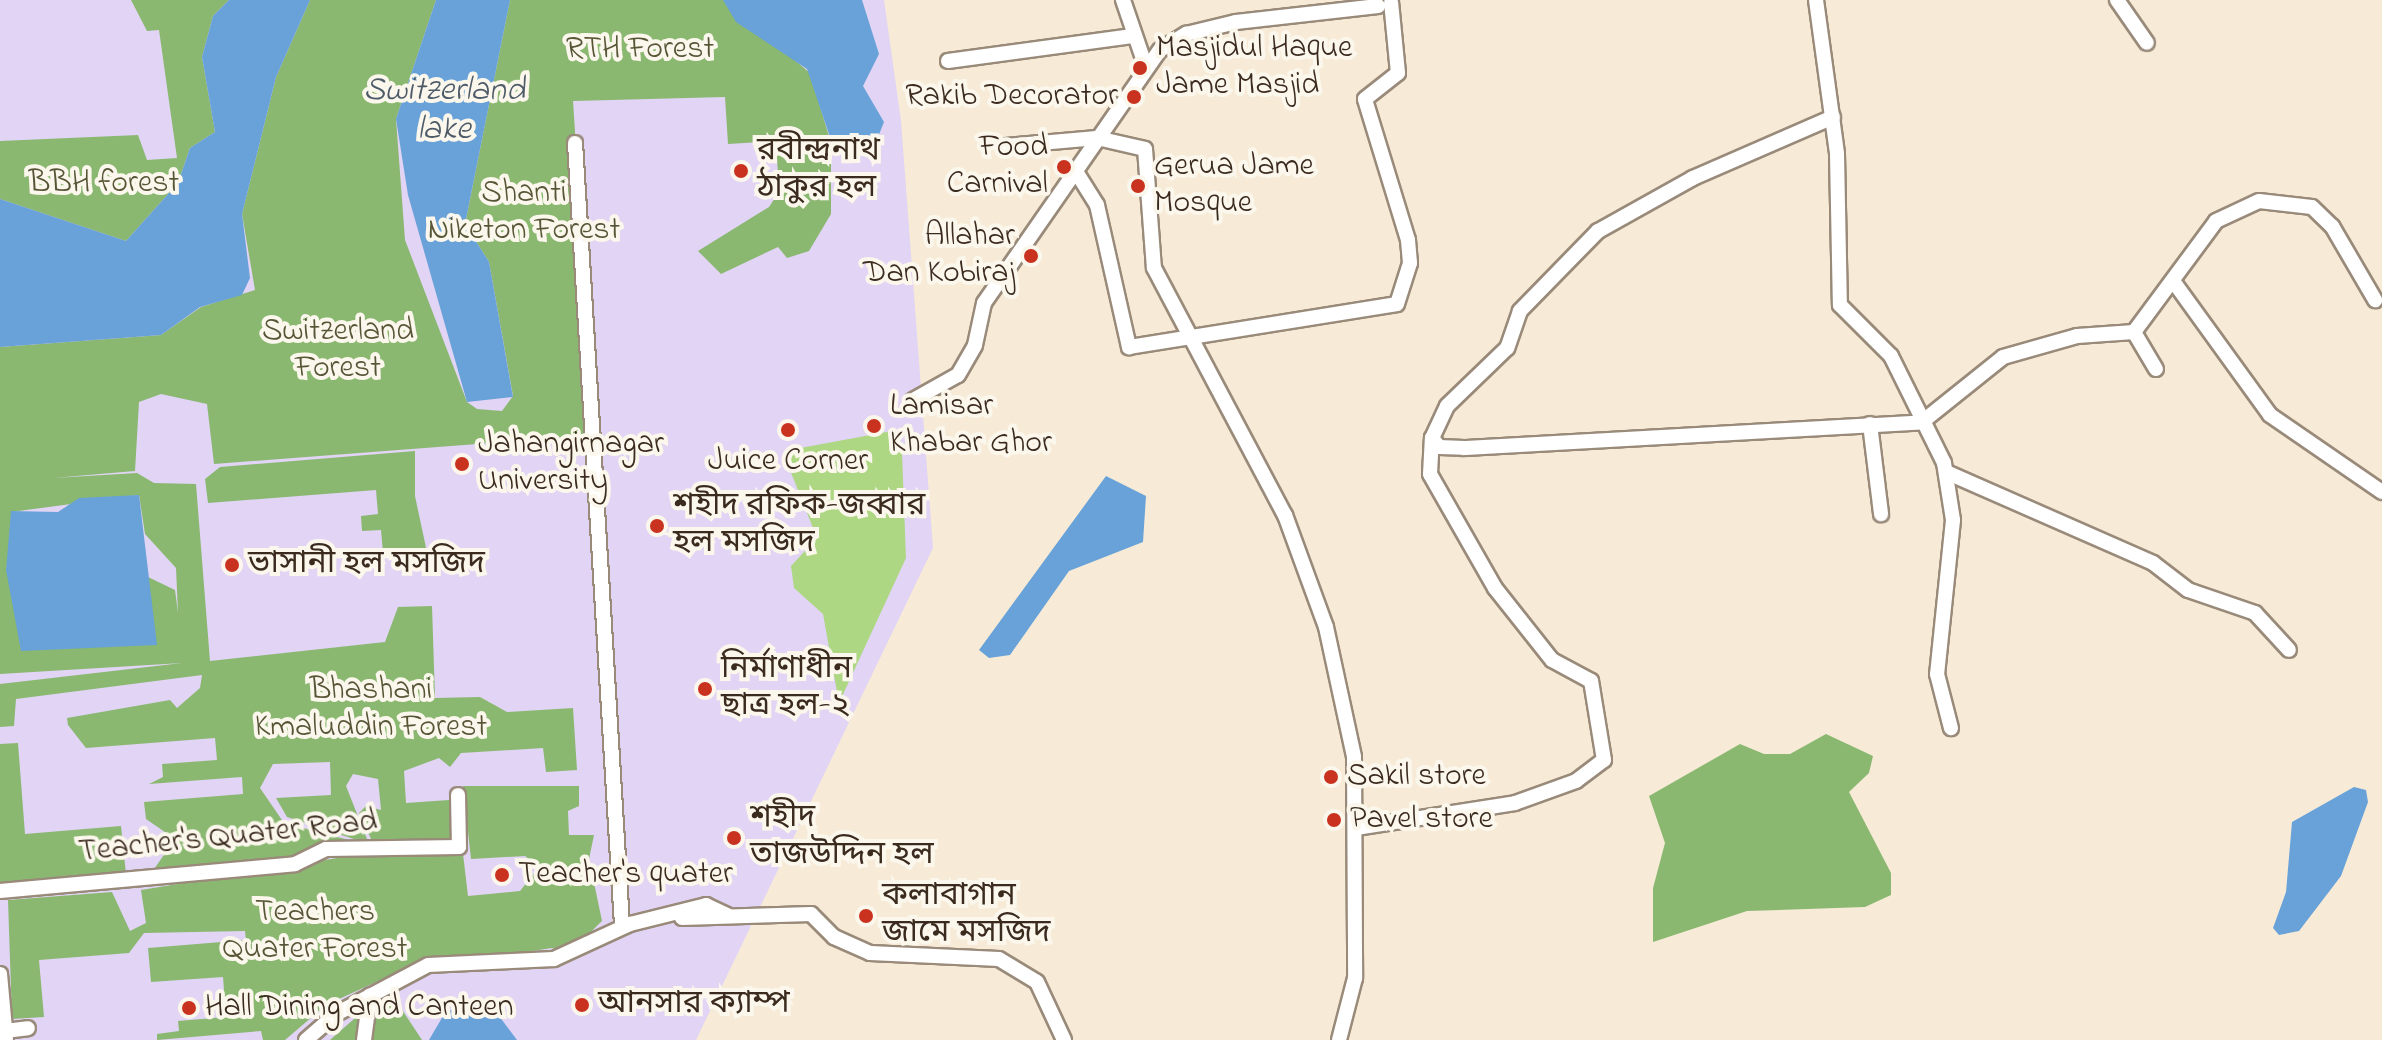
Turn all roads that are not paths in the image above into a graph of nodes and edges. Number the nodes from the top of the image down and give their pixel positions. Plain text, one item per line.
1 (1123, 0) edge
2 (1816, 0) edge
3 (2117, 0) edge
4 (1384, 2) edge
5 (1134, 36) junction
6 (2147, 43) dead end
7 (948, 61) dead end
8 (1146, 67) junction
9 (1833, 117) junction
10 (1097, 138) junction
11 (575, 143) dead end
12 (1006, 146) dead end
13 (1075, 170) junction
14 (2176, 285) junction
15 (2375, 300) dead end
16 (2134, 332) junction
17 (1193, 337) junction
18 (2156, 369) dead end
19 (913, 400) dead end
20 (1922, 422) junction
21 (1870, 424) junction
22 (1432, 438) junction
23 (1946, 472) junction
24 (2382, 492) edge
25 (1881, 514) dead end
26 (2289, 650) dead end
27 (1951, 728) dead end
28 (458, 795) dead end
29 (1356, 828) junction
30 (0, 891) edge
31 (622, 926) junction
32 (0, 974) edge
33 (370, 995) junction
34 (28, 1028) dead end
35 (6, 1036) edge
36 (306, 1040) edge
37 (364, 1040) edge
38 (1064, 1040) edge
39 (1339, 1040) edge

1 - 5 street
2 - 9 street
3 - 6 street
4 - 8 street
4 - 17 street
5 - 7 street
5 - 8 street
8 - 10 street
9 - 20 street
9 - 22 street
10 - 12 street
10 - 13 street
10 - 17 street
11 - 31 street
13 - 17 street
13 - 19 street
14 - 15 street
14 - 16 street
14 - 24 street
16 - 18 street
16 - 20 street
17 - 29 street
20 - 21 street
20 - 23 street
21 - 22 street
21 - 25 street
22 - 29 street
23 - 26 street
23 - 27 street
28 - 30 street, Teacher's Quater Road
29 - 39 street
31 - 33 street
31 - 38 street
32 - 35 street
33 - 36 street
33 - 37 street
34 - 35 street

